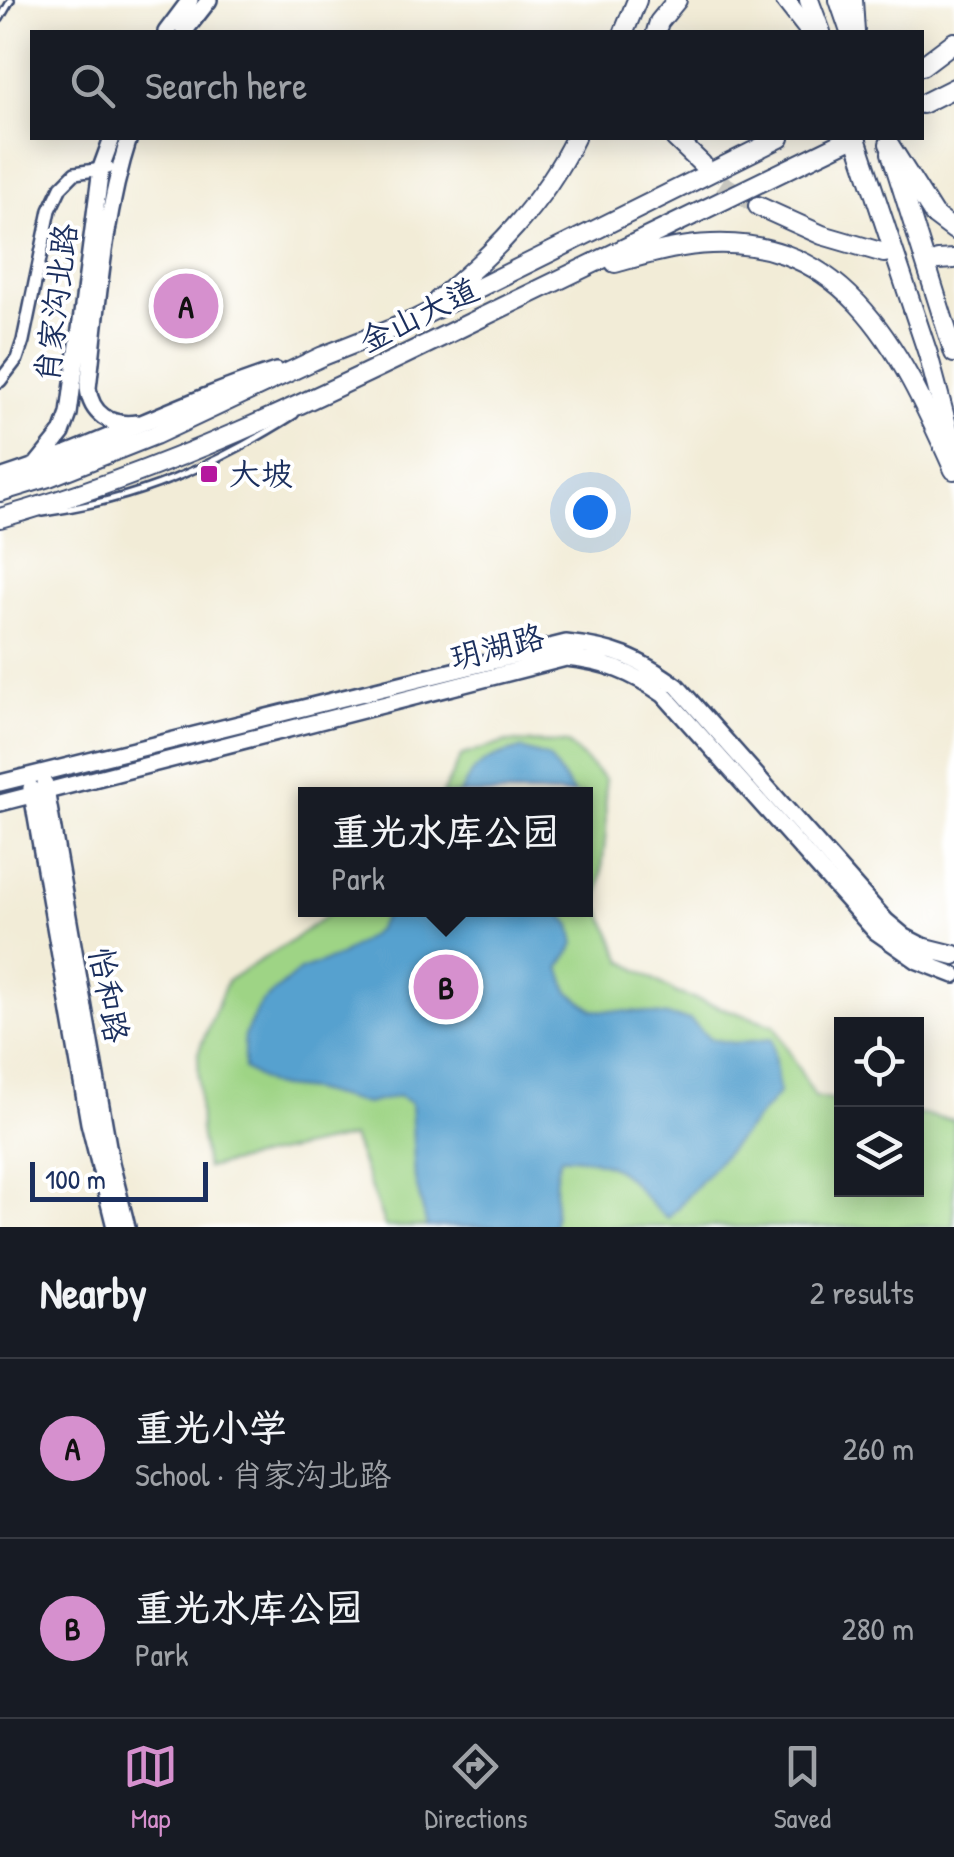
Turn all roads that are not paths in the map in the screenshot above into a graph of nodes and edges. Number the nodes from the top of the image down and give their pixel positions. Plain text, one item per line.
1 (11, 0) edge
2 (190, 0) edge
3 (209, 0) edge
4 (677, 0) edge
5 (786, 0) edge
6 (809, 0) edge
7 (839, 0) edge
8 (853, 0) edge
9 (636, 3) edge
10 (0, 19) edge
11 (168, 30) edge
12 (186, 30) edge
13 (625, 30) edge
14 (634, 30) edge
15 (657, 30) edge
16 (808, 30) edge
17 (820, 30) edge
18 (852, 30) edge
19 (853, 30) edge
20 (954, 42) edge
21 (954, 55) edge
22 (924, 67) edge
23 (924, 68) edge
24 (954, 88) edge
25 (954, 103) edge
26 (924, 105) edge
27 (924, 106) edge
28 (111, 140) edge
29 (127, 140) edge
30 (574, 140) edge
31 (677, 140) edge
32 (776, 140) edge
33 (849, 140) edge
34 (855, 140) edge
35 (888, 141) edge
36 (702, 164) tunnel mouth
37 (101, 168) junction
38 (119, 168) junction
39 (758, 206) tunnel mouth
40 (954, 230) edge
41 (884, 253) dead end
42 (576, 273) junction
43 (414, 320) junction
44 (954, 353) edge
45 (322, 356) junction
46 (0, 382) edge
47 (150, 422) junction
48 (954, 450) edge
49 (34, 467) junction
50 (954, 470) edge
51 (0, 478) edge
52 (0, 492) edge
53 (0, 518) edge
54 (36, 772) junction
55 (0, 783) edge
56 (38, 792) junction
57 (0, 803) edge
58 (926, 948) joint
59 (954, 957) edge
60 (954, 974) edge
61 (116, 1227) edge
62 (127, 1227) edge

1 - 10 lane
2 - 11 main road
3 - 12 main road
4 - 15 main road
5 - 16 main road
6 - 17 main road
7 - 18 main road
8 - 19 main road
9 - 13 main road
9 - 14 main road
20 - 22 main road
21 - 23 main road
24 - 26 main road
25 - 27 main road
28 - 37 main road, 肖家沟北路
29 - 38 main road, 肖家沟北路
30 - 43 main road
31 - 36 main road
32 - 43 main road, 金山大道
33 - 42 main road, 金山大道
34 - 48 main road
35 - 40 main road
35 - 44 main road
37 - 38 street
37 - 46 street
37 - 49 main road, 肖家沟北路
38 - 47 main road, 肖家沟北路
39 - 41 main road
42 - 50 main road
42 - 53 main road, 金山大道
43 - 45 main road, 金山大道
45 - 47 main road
45 - 52 main road, 金山大道
47 - 49 main road
49 - 51 main road
54 - 55 main road, 玥湖路
54 - 56 main road, 怡和路
54 - 58 main road, 玥湖路
56 - 57 main road, 玥湖路
56 - 60 main road, 玥湖路
56 - 61 main road, 怡和路
56 - 62 main road, 怡和路
58 - 59 main road

